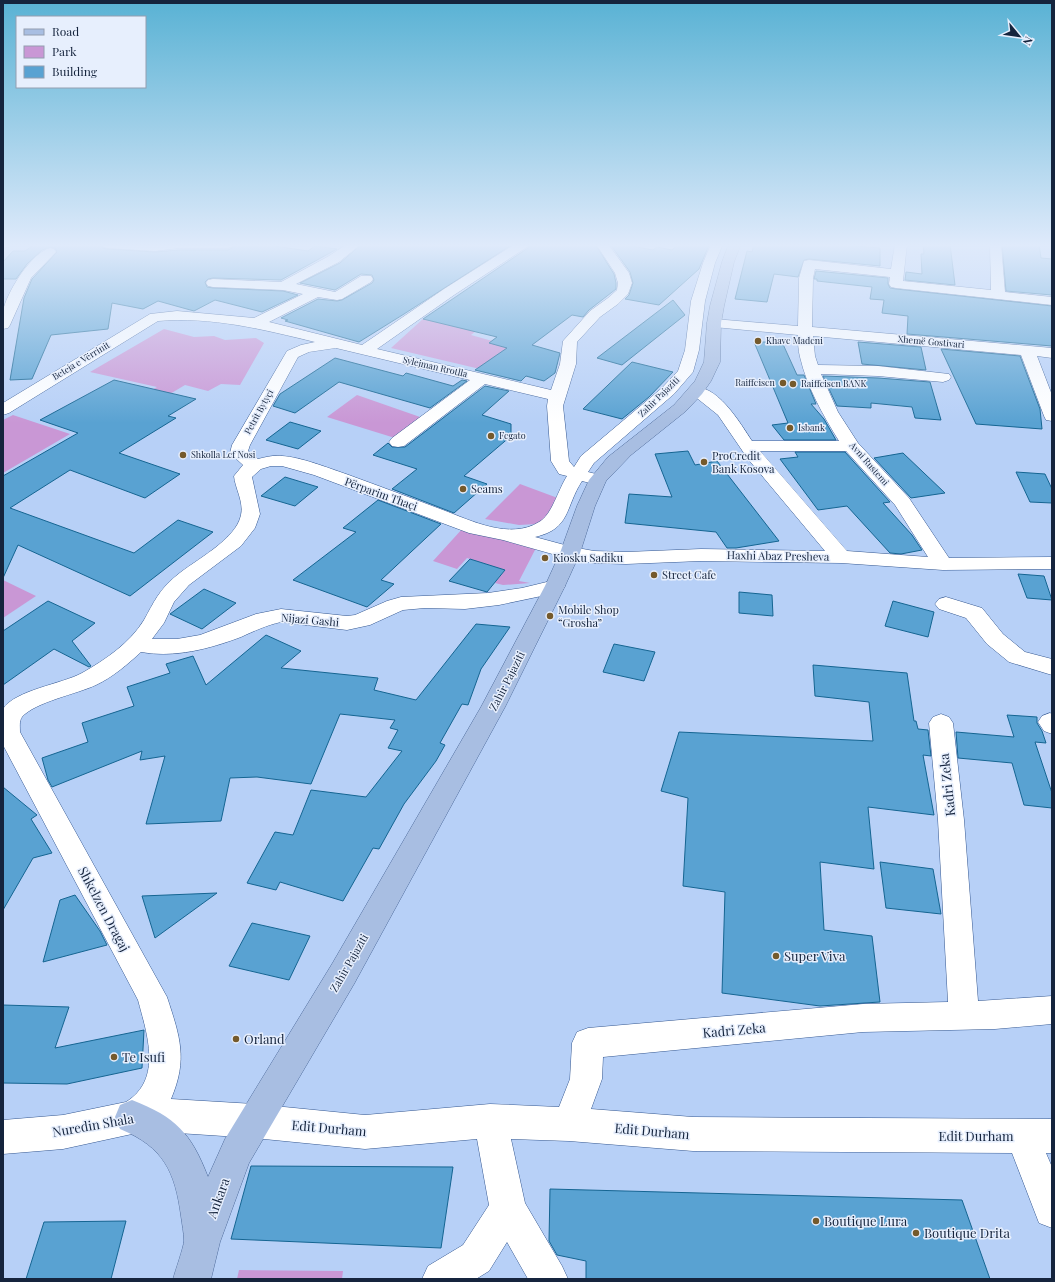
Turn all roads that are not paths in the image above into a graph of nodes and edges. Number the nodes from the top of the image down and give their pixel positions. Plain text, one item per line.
1 (13, 304) edge
2 (292, 304) edge
3 (432, 304) edge
4 (609, 304) edge
5 (698, 304) edge
6 (718, 304) edge
7 (806, 304) edge
8 (256, 323) junction
9 (714, 323) junction
10 (3, 325) edge
11 (286, 330) junction
12 (805, 332) junction
13 (313, 337) joint
14 (338, 344) junction
15 (366, 350) junction
16 (1027, 350) junction
17 (1052, 353) edge
18 (292, 354) junction
19 (812, 369) junction
20 (483, 378) junction
21 (943, 378) dead end
22 (696, 391) junction
23 (557, 396) junction
24 (3, 410) edge
25 (1052, 416) edge
26 (398, 442) dead end
27 (747, 446) junction
28 (851, 446) junction
29 (255, 465) junction
30 (576, 474) junction
31 (598, 480) junction
32 (506, 535) junction
33 (570, 553) junction
34 (841, 557) junction
35 (1052, 563) edge
36 (944, 564) junction
37 (555, 586) junction
38 (946, 604) dead end
39 (137, 644) junction
40 (1052, 667) edge
41 (8, 710) edge
42 (941, 723) dead end
43 (1052, 1010) edge
44 (964, 1015) junction
45 (132, 1117) junction
46 (254, 1121) junction
47 (490, 1121) junction
48 (569, 1124) junction
49 (1037, 1136) edge
50 (3, 1137) edge
51 (508, 1209) junction
52 (1052, 1210) edge
53 (202, 1242) junction
54 (192, 1279) edge
55 (441, 1279) edge
56 (549, 1279) edge

1 - 10 street
2 - 8 street
3 - 15 street
4 - 23 street
5 - 30 street, Zahir Pajaziti
6 - 9 main road, Zahir Pajaziti
7 - 12 street, Avni Rustemi
8 - 11 street, Beteja e Vërrinit
8 - 24 street, Beteja e Vërrinit
9 - 12 street, Xhemë Gostivari
9 - 22 main road, Zahir Pajaziti
11 - 13 street, Beteja e Vërrinit
11 - 18 street
12 - 16 street, Xhemë Gostivari
12 - 19 street, Avni Rustemi
13 - 14 street, Sylejman Rrotlla
14 - 15 street, Sylejman Rrotlla
14 - 18 street
15 - 20 street, Sylejman Rrotlla
16 - 17 street, Xhemë Gostivari
16 - 25 street
18 - 29 street, Petrit Bytyçi
19 - 21 street
19 - 28 street, Avni Rustemi
20 - 23 street, Sylejman Rrotlla
20 - 26 street
22 - 27 street
22 - 31 main road, Zahir Pajaziti
23 - 30 street
27 - 28 street
27 - 34 street
28 - 36 street, Avni Rustemi
29 - 32 street, Përparim Thaçi
29 - 39 street
30 - 31 street
30 - 32 street, Zahir Pajaziti
31 - 33 main road, Zahir Pajaziti
32 - 33 street, Haxhi Abaz Presheva
33 - 34 street, Haxhi Abaz Presheva
33 - 37 main road, Zahir Pajaziti
34 - 36 street, Haxhi Abaz Presheva
35 - 36 street, Haxhi Abaz Presheva
37 - 39 street, Nijazi Gashi
37 - 46 main road, Zahir Pajaziti
38 - 40 street
39 - 41 street
41 - 45 street, Shkelzen Dragaj
42 - 44 street, Kadri Zeka
43 - 44 street, Kadri Zeka
44 - 48 street, Kadri Zeka
45 - 46 street, Nuredin Shala
45 - 50 street, Nuredin Shala
45 - 53 main road
46 - 47 street, Edit Durham
46 - 53 main road, Ankara
47 - 48 street, Edit Durham
47 - 51 street
48 - 49 street, Edit Durham
49 - 52 street
51 - 55 street
51 - 56 street
53 - 54 main road, Ankara

